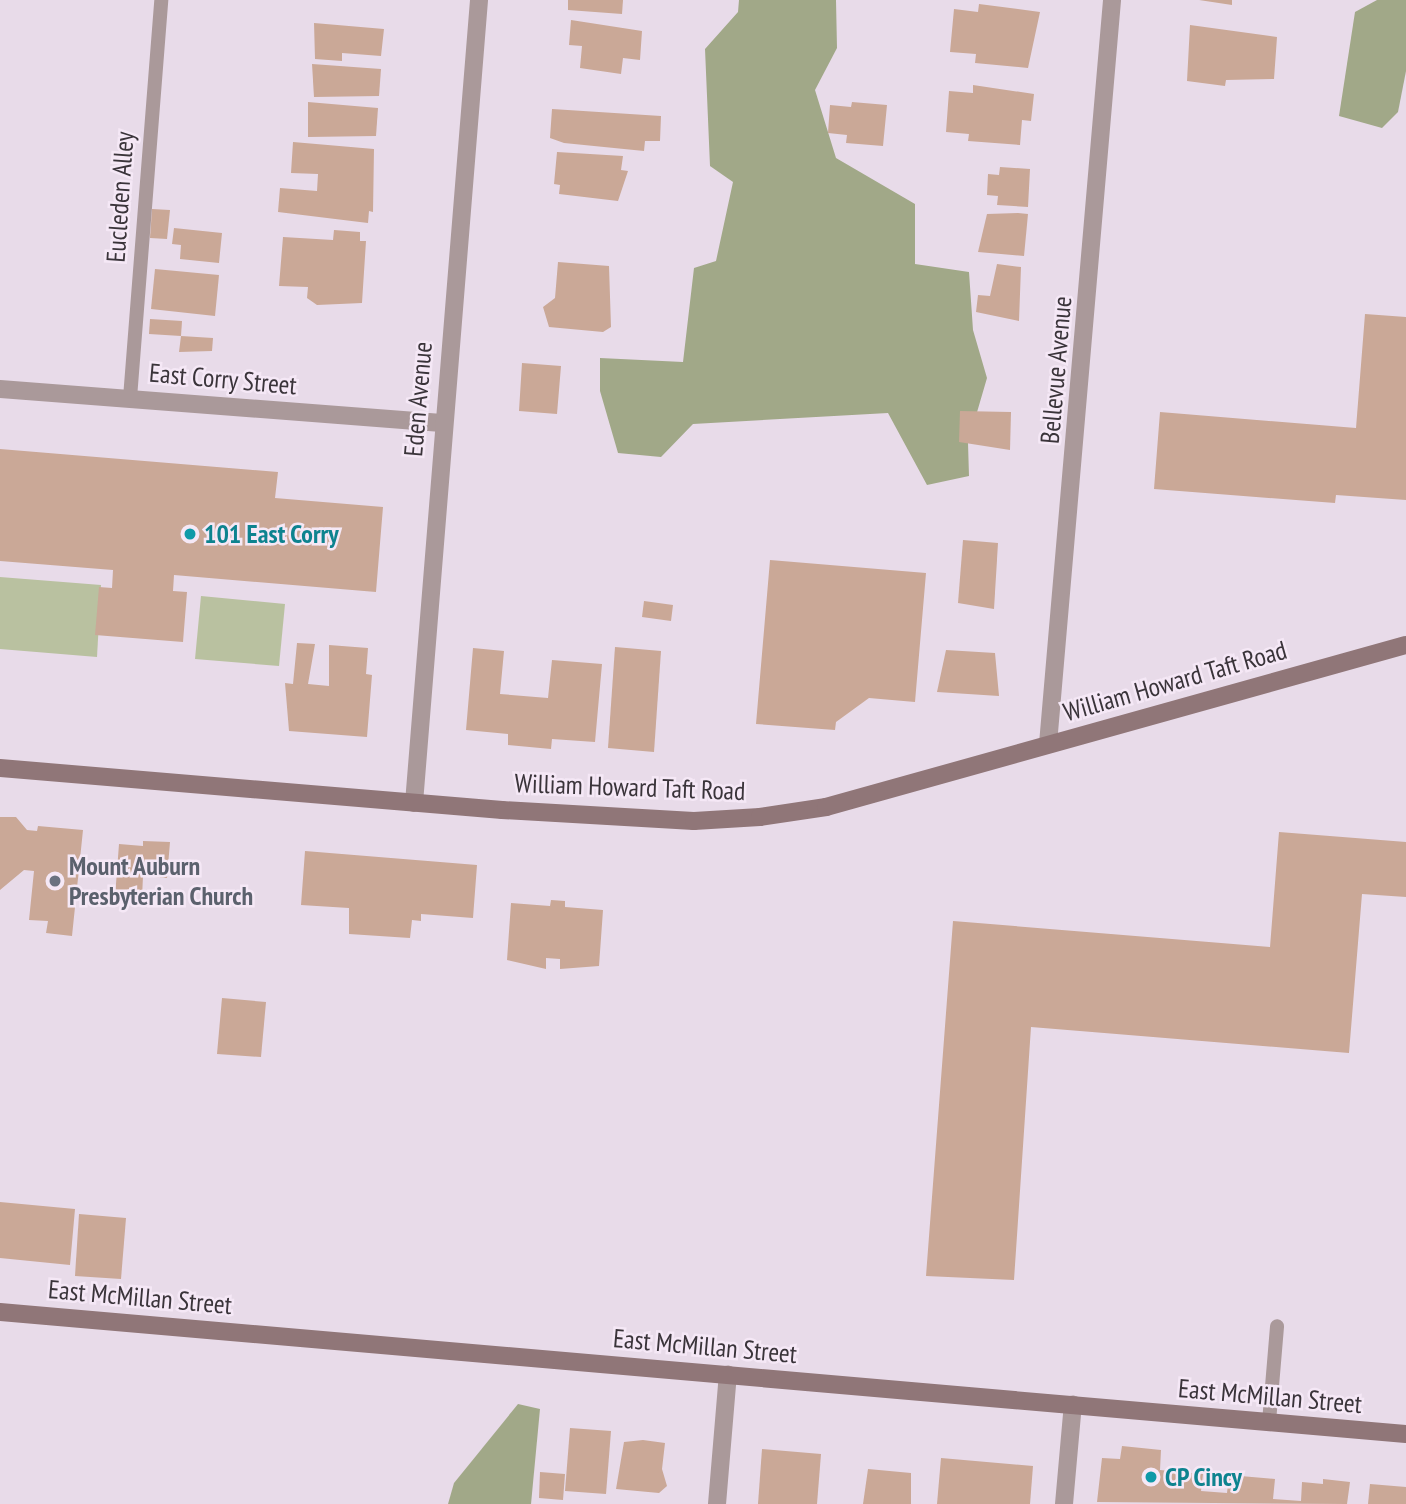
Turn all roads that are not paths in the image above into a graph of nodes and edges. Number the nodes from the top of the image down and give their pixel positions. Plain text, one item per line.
1 (161, 0) edge
2 (479, 0) edge
3 (1112, 0) edge
4 (0, 389) edge
5 (130, 398) junction
6 (442, 423) junction
7 (1406, 645) edge
8 (1048, 744) junction
9 (0, 768) edge
10 (414, 803) junction
11 (0, 1312) edge
12 (1277, 1326) dead end
13 (729, 1374) junction
14 (1073, 1404) junction
15 (1269, 1422) junction
16 (1406, 1434) edge
17 (718, 1504) edge
18 (1064, 1504) edge

1 - 5 lane, Eucleden Alley
2 - 6 street, Eden Avenue
3 - 8 street, Bellevue Avenue
4 - 5 street, East Corry Street
5 - 6 street, East Corry Street
6 - 10 street, Eden Avenue
7 - 8 main road, William Howard Taft Road
8 - 10 main road, William Howard Taft Road
9 - 10 main road, William Howard Taft Road
11 - 13 main road, East McMillan Street
12 - 15 lane
13 - 14 main road, East McMillan Street
13 - 17 street
14 - 15 main road, East McMillan Street
14 - 18 street
15 - 16 main road, East McMillan Street

